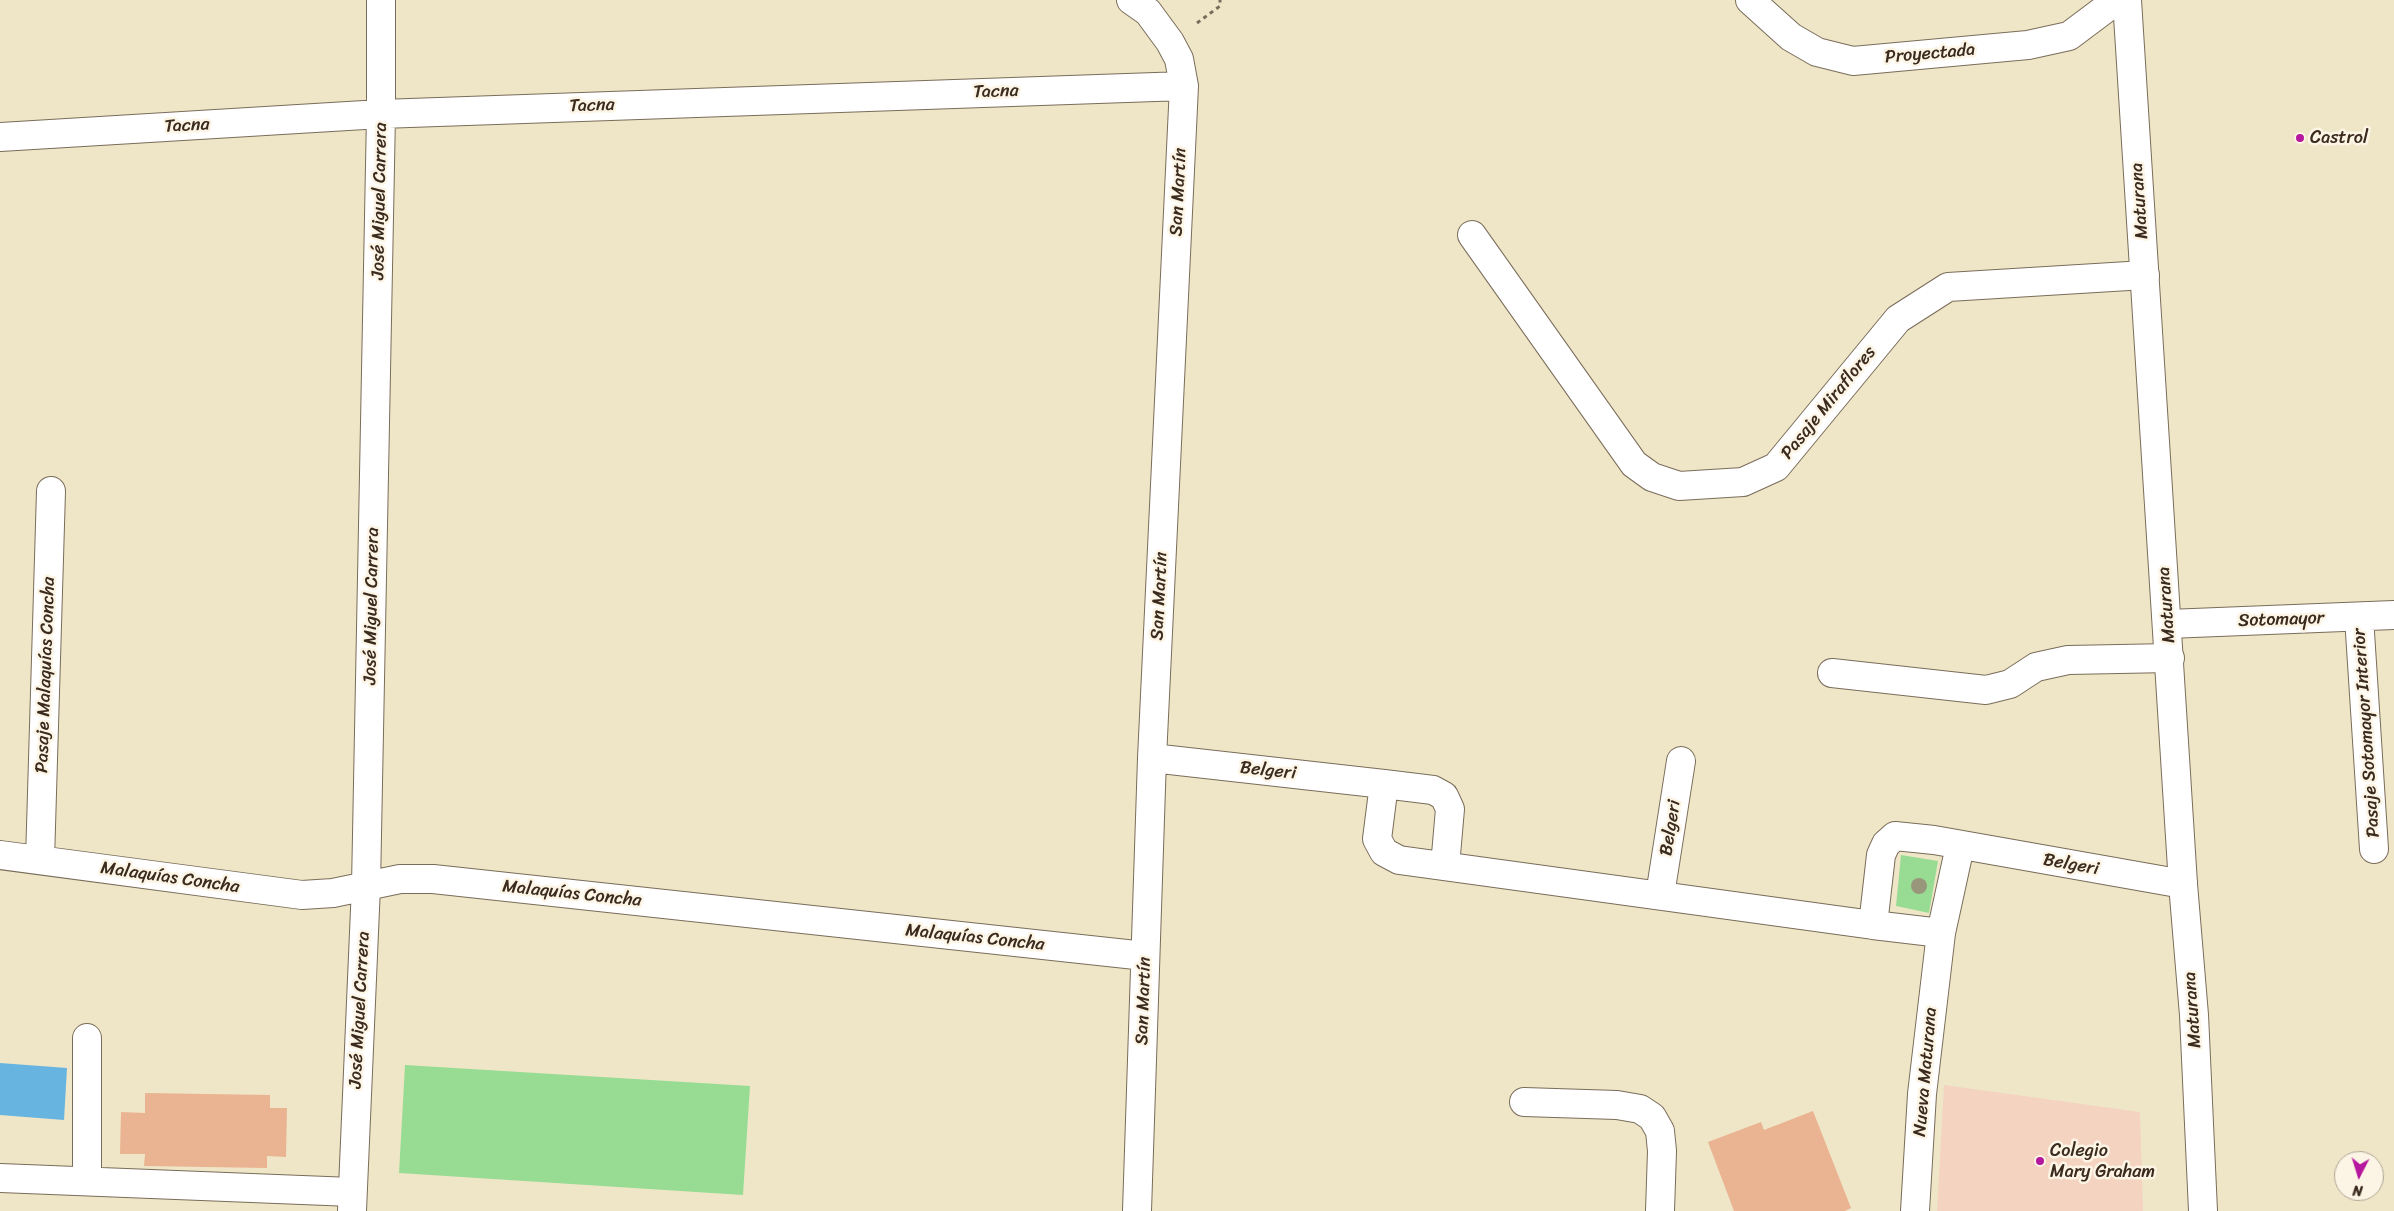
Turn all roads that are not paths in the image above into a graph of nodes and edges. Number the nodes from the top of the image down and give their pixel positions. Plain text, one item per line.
1 (381, 0) edge
2 (1131, 0) edge
3 (1750, 0) edge
4 (2117, 0) edge
5 (2127, 0) edge
6 (1184, 86) junction
7 (382, 114) junction
8 (0, 137) edge
9 (1472, 234) dead end
10 (2144, 275) junction
11 (51, 491) dead end
12 (2394, 615) edge
13 (2359, 617) junction
14 (2168, 624) junction
15 (2170, 658) junction
16 (1832, 673) dead end
17 (1152, 758) junction
18 (1681, 761) dead end
19 (1384, 784) junction
20 (1960, 846) junction
21 (2374, 849) dead end
22 (0, 856) edge
23 (40, 860) junction
24 (1445, 866) junction
25 (2183, 884) junction
26 (366, 886) junction
27 (1660, 895) junction
28 (1873, 925) junction
29 (1941, 933) junction
30 (1145, 956) junction
31 (87, 1038) dead end
32 (1524, 1102) dead end
33 (0, 1178) edge
34 (87, 1181) junction
35 (352, 1202) edge
36 (1137, 1211) edge
37 (1660, 1211) edge
38 (1915, 1211) edge
39 (2203, 1211) edge

1 - 7 street, José Miguel Carrera
2 - 6 street, San Martín
3 - 4 street, Proyectada
5 - 10 street, Maturana
6 - 7 street, Tacna
6 - 17 street, San Martín
7 - 8 street, Tacna
7 - 26 street, José Miguel Carrera
9 - 10 street, Pasaje Miraflores
10 - 14 street, Maturana
11 - 23 street, Pasaje Malaquías Concha
12 - 13 street, Sotomayor
13 - 14 street, Sotomayor
13 - 21 street, Pasaje Sotomayor Interior
14 - 15 street, Maturana
15 - 16 street
15 - 25 street, Maturana
17 - 19 street, Belgeri
17 - 30 street, San Martín
18 - 27 street, Belgeri
19 - 24 street, Belgeri
19 - 24 street
20 - 25 street, Belgeri
20 - 28 street, Belgeri
20 - 29 street
22 - 23 street, Malaquías Concha
23 - 26 street, Malaquías Concha
24 - 27 street
25 - 39 street, Maturana
26 - 30 street, Malaquías Concha
26 - 35 street, José Miguel Carrera
27 - 28 street
28 - 29 street
29 - 38 street, Nueva Maturana
30 - 36 street, San Martín
31 - 34 street
32 - 37 street
33 - 34 street
34 - 35 street

